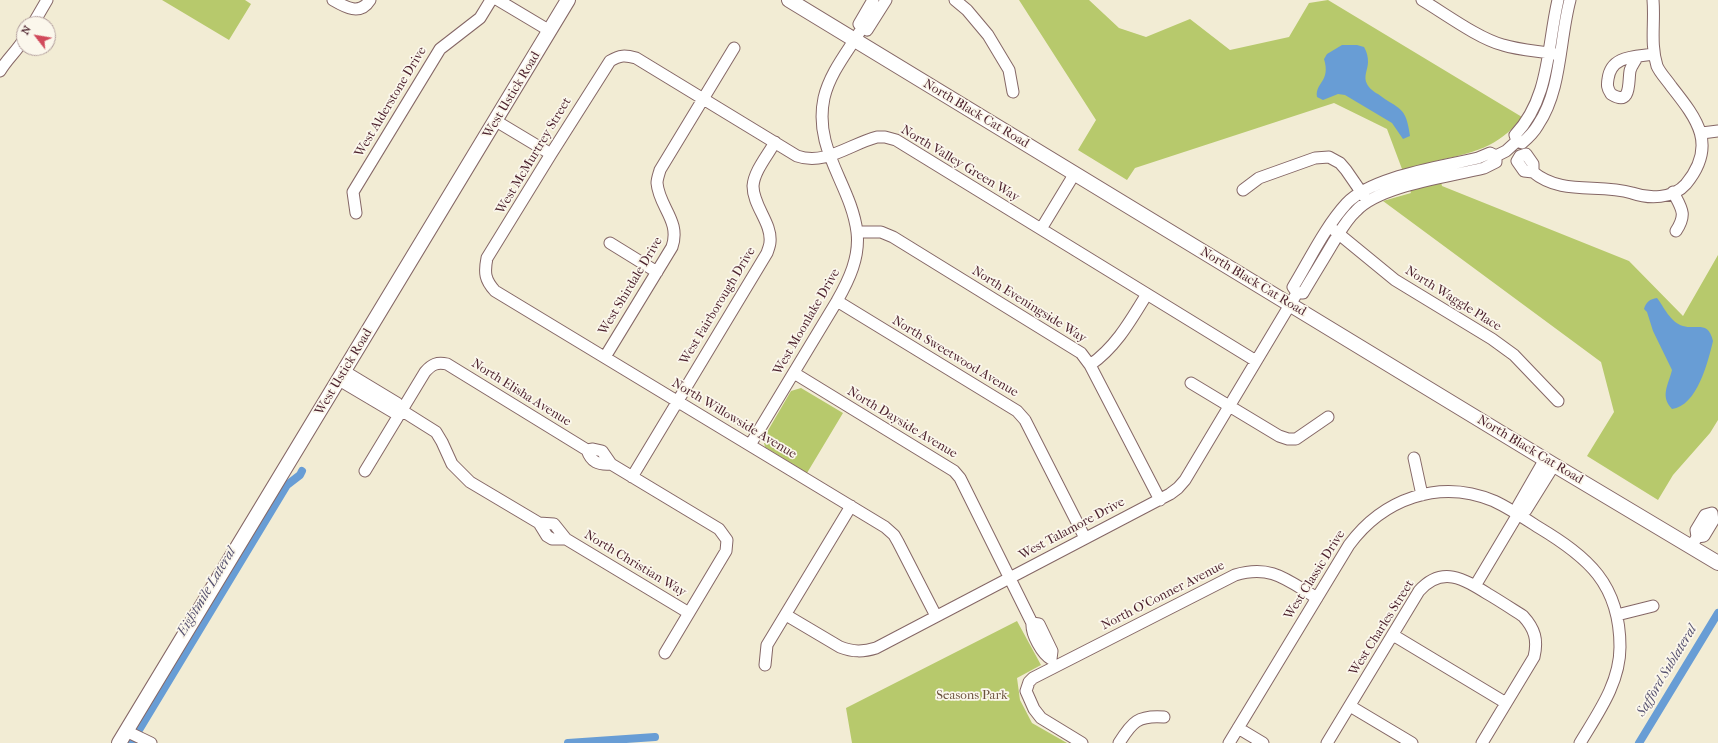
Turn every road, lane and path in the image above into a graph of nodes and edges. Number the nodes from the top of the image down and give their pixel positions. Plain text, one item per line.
1 (47, 0) edge
2 (333, 0) edge
3 (370, 0) edge
4 (491, 0) edge
5 (498, 0) edge
6 (568, 0) edge
7 (789, 0) edge
8 (873, 0) edge
9 (886, 0) edge
10 (955, 0) edge
11 (1422, 0) edge
12 (1558, 0) edge
13 (1570, 0) edge
14 (1653, 0) edge
15 (38, 16) edge
16 (550, 31) junction
17 (858, 34) junction
18 (734, 48) dead end
19 (16, 50) edge
20 (1548, 53) junction
21 (1560, 54) junction
22 (1654, 54) junction
23 (618, 56) joint
24 (1637, 57) dead end
25 (0, 71) edge
26 (1013, 92) dead end
27 (703, 99) junction
28 (496, 121) junction
29 (1718, 131) edge
30 (1702, 133) junction
31 (775, 142) junction
32 (1514, 144) junction
33 (551, 154) junction
34 (828, 156) junction
35 (1075, 173) junction
36 (1243, 190) dead end
37 (1673, 192) junction
38 (1364, 197) junction
39 (356, 213) dead end
40 (1329, 226) junction
41 (1041, 229) junction
42 (1676, 231) dead end
43 (857, 232) junction
44 (1339, 234) junction
45 (610, 243) dead end
46 (657, 272) junction
47 (485, 276) joint
48 (1147, 294) junction
49 (1293, 298) junction
50 (837, 301) junction
51 (605, 357) junction
52 (1256, 361) junction
53 (1090, 365) junction
54 (794, 373) junction
55 (342, 375) junction
56 (1191, 383) dead end
57 (677, 401) junction
58 (1558, 401) dead end
59 (1229, 406) junction
60 (401, 410) junction
61 (1328, 417) dead end
62 (750, 445) junction
63 (1414, 458) dead end
64 (1549, 462) junction
65 (364, 471) dead end
66 (632, 476) junction
67 (1422, 495) junction
68 (1160, 500) junction
69 (851, 506) junction
70 (1715, 509) edge
71 (1518, 514) junction
72 (1085, 538) junction
73 (1694, 542) junction
74 (1718, 563) edge
75 (1011, 577) junction
76 (1475, 586) junction
77 (1317, 598) junction
78 (1653, 606) dead end
79 (689, 613) junction
80 (786, 614) junction
81 (1617, 615) junction
82 (936, 616) junction
83 (1393, 635) junction
84 (665, 653) dead end
85 (1053, 663) junction
86 (765, 665) dead end
87 (1506, 703) junction
88 (1350, 706) junction
89 (1164, 717) dead end
90 (1238, 728) junction
91 (122, 737) edge
92 (150, 743) edge
93 (1082, 743) edge
94 (1119, 743) edge
95 (1229, 743) edge
96 (1263, 743) edge
97 (1327, 743) edge
98 (1412, 743) edge
99 (1482, 743) edge
100 (1580, 743) edge

1 - 15 street
2 - 3 street
4 - 39 street, West Alderstone Drive
5 - 16 street
6 - 16 main road, West Ustick Road
7 - 17 main road, North Black Cat Road
8 - 17 street
9 - 17 street
10 - 26 street
11 - 20 street
12 - 20 street
13 - 21 street
14 - 22 street
16 - 28 main road, West Ustick Road
17 - 34 street, West Moonlake Drive
17 - 35 main road, North Black Cat Road
18 - 27 street, West Shirdale Drive
19 - 25 street
20 - 21 street
20 - 32 street
21 - 32 street
22 - 24 street
22 - 30 street
23 - 27 street, North Valley Green Way
23 - 33 street, West McMurtrey Street
27 - 31 street, North Valley Green Way
27 - 46 street, West Shirdale Drive
28 - 33 street
28 - 55 main road, West Ustick Road
29 - 30 street
30 - 37 street
31 - 34 street, North Valley Green Way
31 - 57 street, West Fairborough Drive
32 - 37 street
32 - 38 street
33 - 47 street, West McMurtrey Street
34 - 41 street, North Valley Green Way
34 - 43 street, West Moonlake Drive
35 - 41 street
35 - 49 main road, North Black Cat Road
36 - 38 street
37 - 42 street
38 - 40 street
38 - 44 street
40 - 44 street, North Waggle Place
40 - 49 street
41 - 48 street, North Valley Green Way
43 - 50 street, West Moonlake Drive
43 - 53 street, North Eveningside Way
44 - 49 street
44 - 58 street, North Waggle Place
45 - 46 street
46 - 51 street, West Shirdale Drive
47 - 51 street, North Willowside Avenue
48 - 52 street, North Valley Green Way
48 - 53 street
49 - 52 street, West Talamore Drive
49 - 64 main road, North Black Cat Road
50 - 54 street, West Moonlake Drive
50 - 72 street, North Sweetwood Avenue
51 - 57 street, North Willowside Avenue
52 - 59 street, West Talamore Drive
53 - 68 street, North Eveningside Way
54 - 62 street, West Moonlake Drive
54 - 75 street, North Dayside Avenue
55 - 60 street, North Christian Way
55 - 91 main road, West Ustick Road
56 - 59 street
57 - 62 street, North Willowside Avenue
57 - 66 street, West Fairborough Drive
59 - 61 street
59 - 68 street, West Talamore Drive
60 - 65 street
60 - 66 street, North Elisha Avenue
60 - 79 street, North Christian Way
62 - 69 street, North Willowside Avenue
63 - 67 street
64 - 71 street
64 - 73 main road, North Black Cat Road
66 - 79 street, North Elisha Avenue
67 - 71 street, West Classic Drive
67 - 77 street, West Classic Drive
68 - 72 street, West Talamore Drive
69 - 80 street
69 - 82 street, North Willowside Avenue
70 - 73 street
71 - 76 street
71 - 81 street, West Classic Drive
72 - 75 street, West Talamore Drive
73 - 74 main road, North Black Cat Road
75 - 82 street, West Talamore Drive
75 - 85 street, North Dayside Avenue
76 - 83 street, West Charles Street
76 - 87 street, West Charles Street
77 - 85 street, North O'Conner Avenue
77 - 90 street, West Classic Drive
78 - 81 street
79 - 84 street
80 - 82 street, West Talamore Drive
80 - 86 street
81 - 100 street, West Classic Drive
83 - 87 street
83 - 88 street, West Charles Street
85 - 93 street, North O'Conner Avenue
87 - 99 street, West Charles Street
88 - 97 street, West Charles Street
88 - 98 street
89 - 94 street
90 - 95 street, West Classic Drive
90 - 96 street
91 - 92 street

